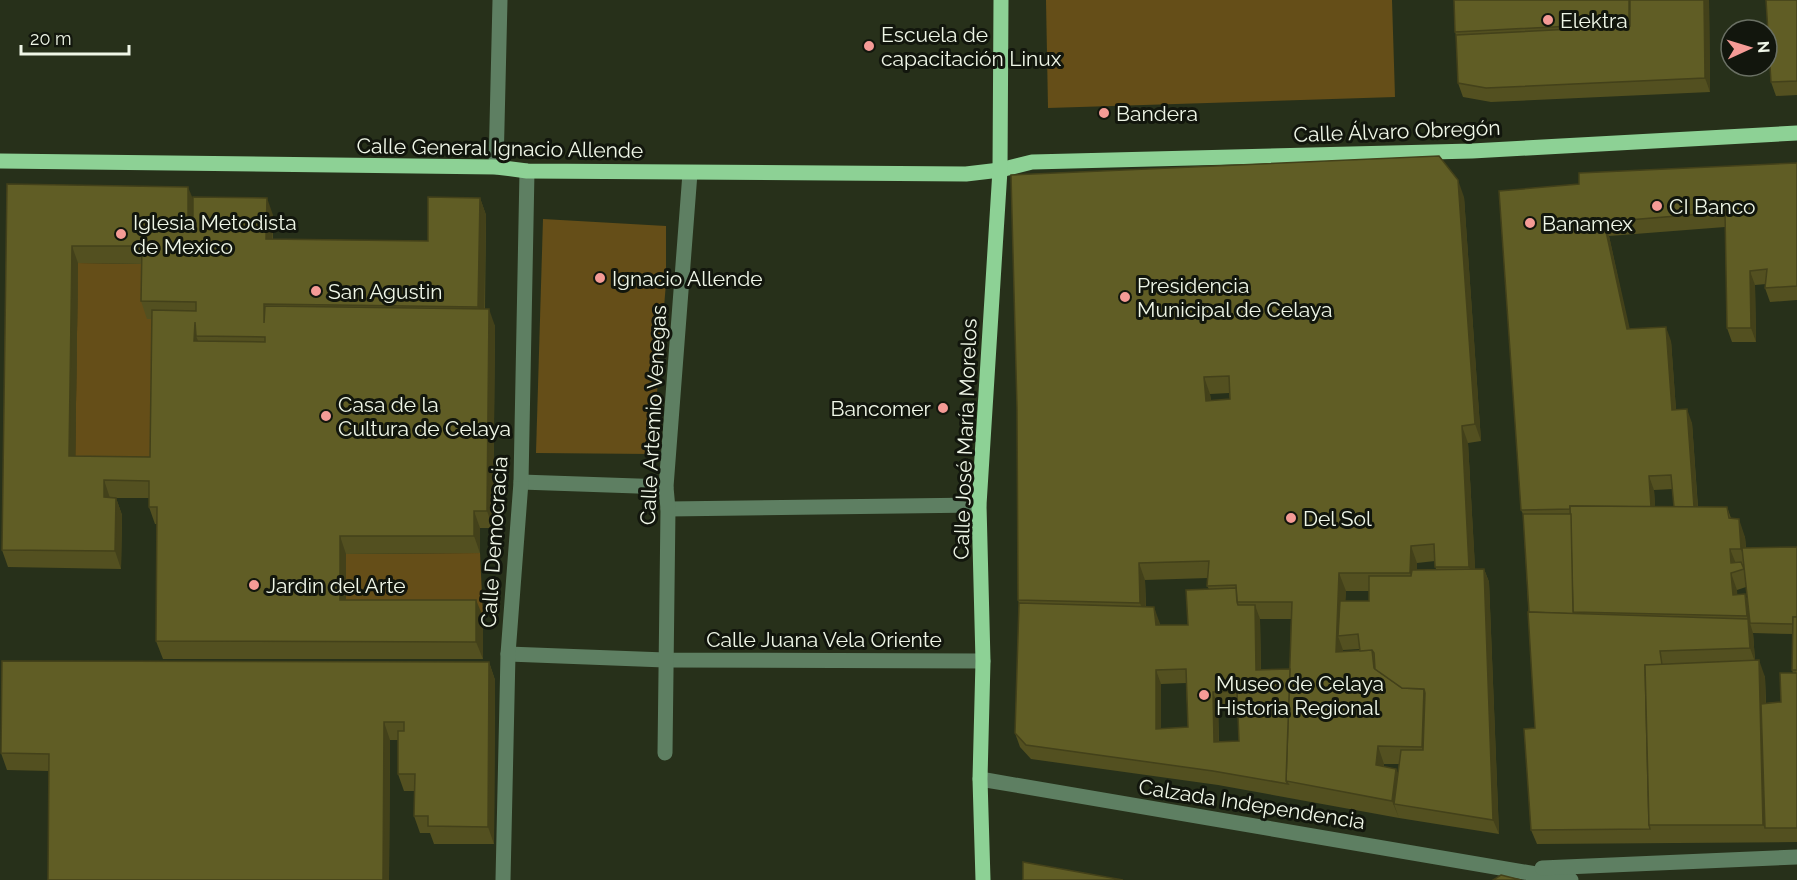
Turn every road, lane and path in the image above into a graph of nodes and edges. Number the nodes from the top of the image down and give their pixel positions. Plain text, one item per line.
1 (500, 0) edge
2 (1001, 0) edge
3 (1797, 133) edge
4 (0, 161) edge
5 (496, 167) junction
6 (1000, 170) junction
7 (527, 171) junction
8 (690, 173) junction
9 (521, 482) junction
10 (666, 487) junction
11 (979, 505) junction
12 (668, 509) junction
13 (665, 660) junction
14 (983, 661) junction
15 (508, 662) junction
16 (488, 669) edge
17 (665, 753) dead end
18 (980, 780) junction
19 (1797, 857) edge
20 (1518, 869) junction
21 (503, 880) edge
22 (983, 880) edge
23 (1571, 880) edge

1 - 5 street
2 - 6 main road, Calle José María Morelos
3 - 6 main road, Calle Álvaro Obregón
4 - 5 main road, Calle General Ignacio Allende
5 - 7 main road, Calle General Ignacio Allende
6 - 8 main road, Calle General Ignacio Allende
6 - 11 main road, Calle José María Morelos
7 - 8 main road, Calle General Ignacio Allende
7 - 9 street, Calle Democracia
8 - 10 street, Calle Artemio Venegas
9 - 10 street
9 - 15 street, Calle Democracia
10 - 12 street, Calle Artemio Venegas
11 - 12 street
11 - 14 main road, Calle José María Morelos
12 - 13 street, Calle Artemio Venegas
13 - 14 street, Calle Juana Vela Oriente
13 - 15 street, Calle Juana Vela Oriente
13 - 17 street, Calle Artemio Venegas
14 - 18 main road, Calle José María Morelos
15 - 16 street, Calle Juana Vela Oriente
15 - 21 street, Calle Democracia
18 - 20 street, Calzada Independencia
18 - 22 main road, Calle José María Morelos
19 - 20 street, Calzada Independencia
20 - 23 street, Calzada Independencia

